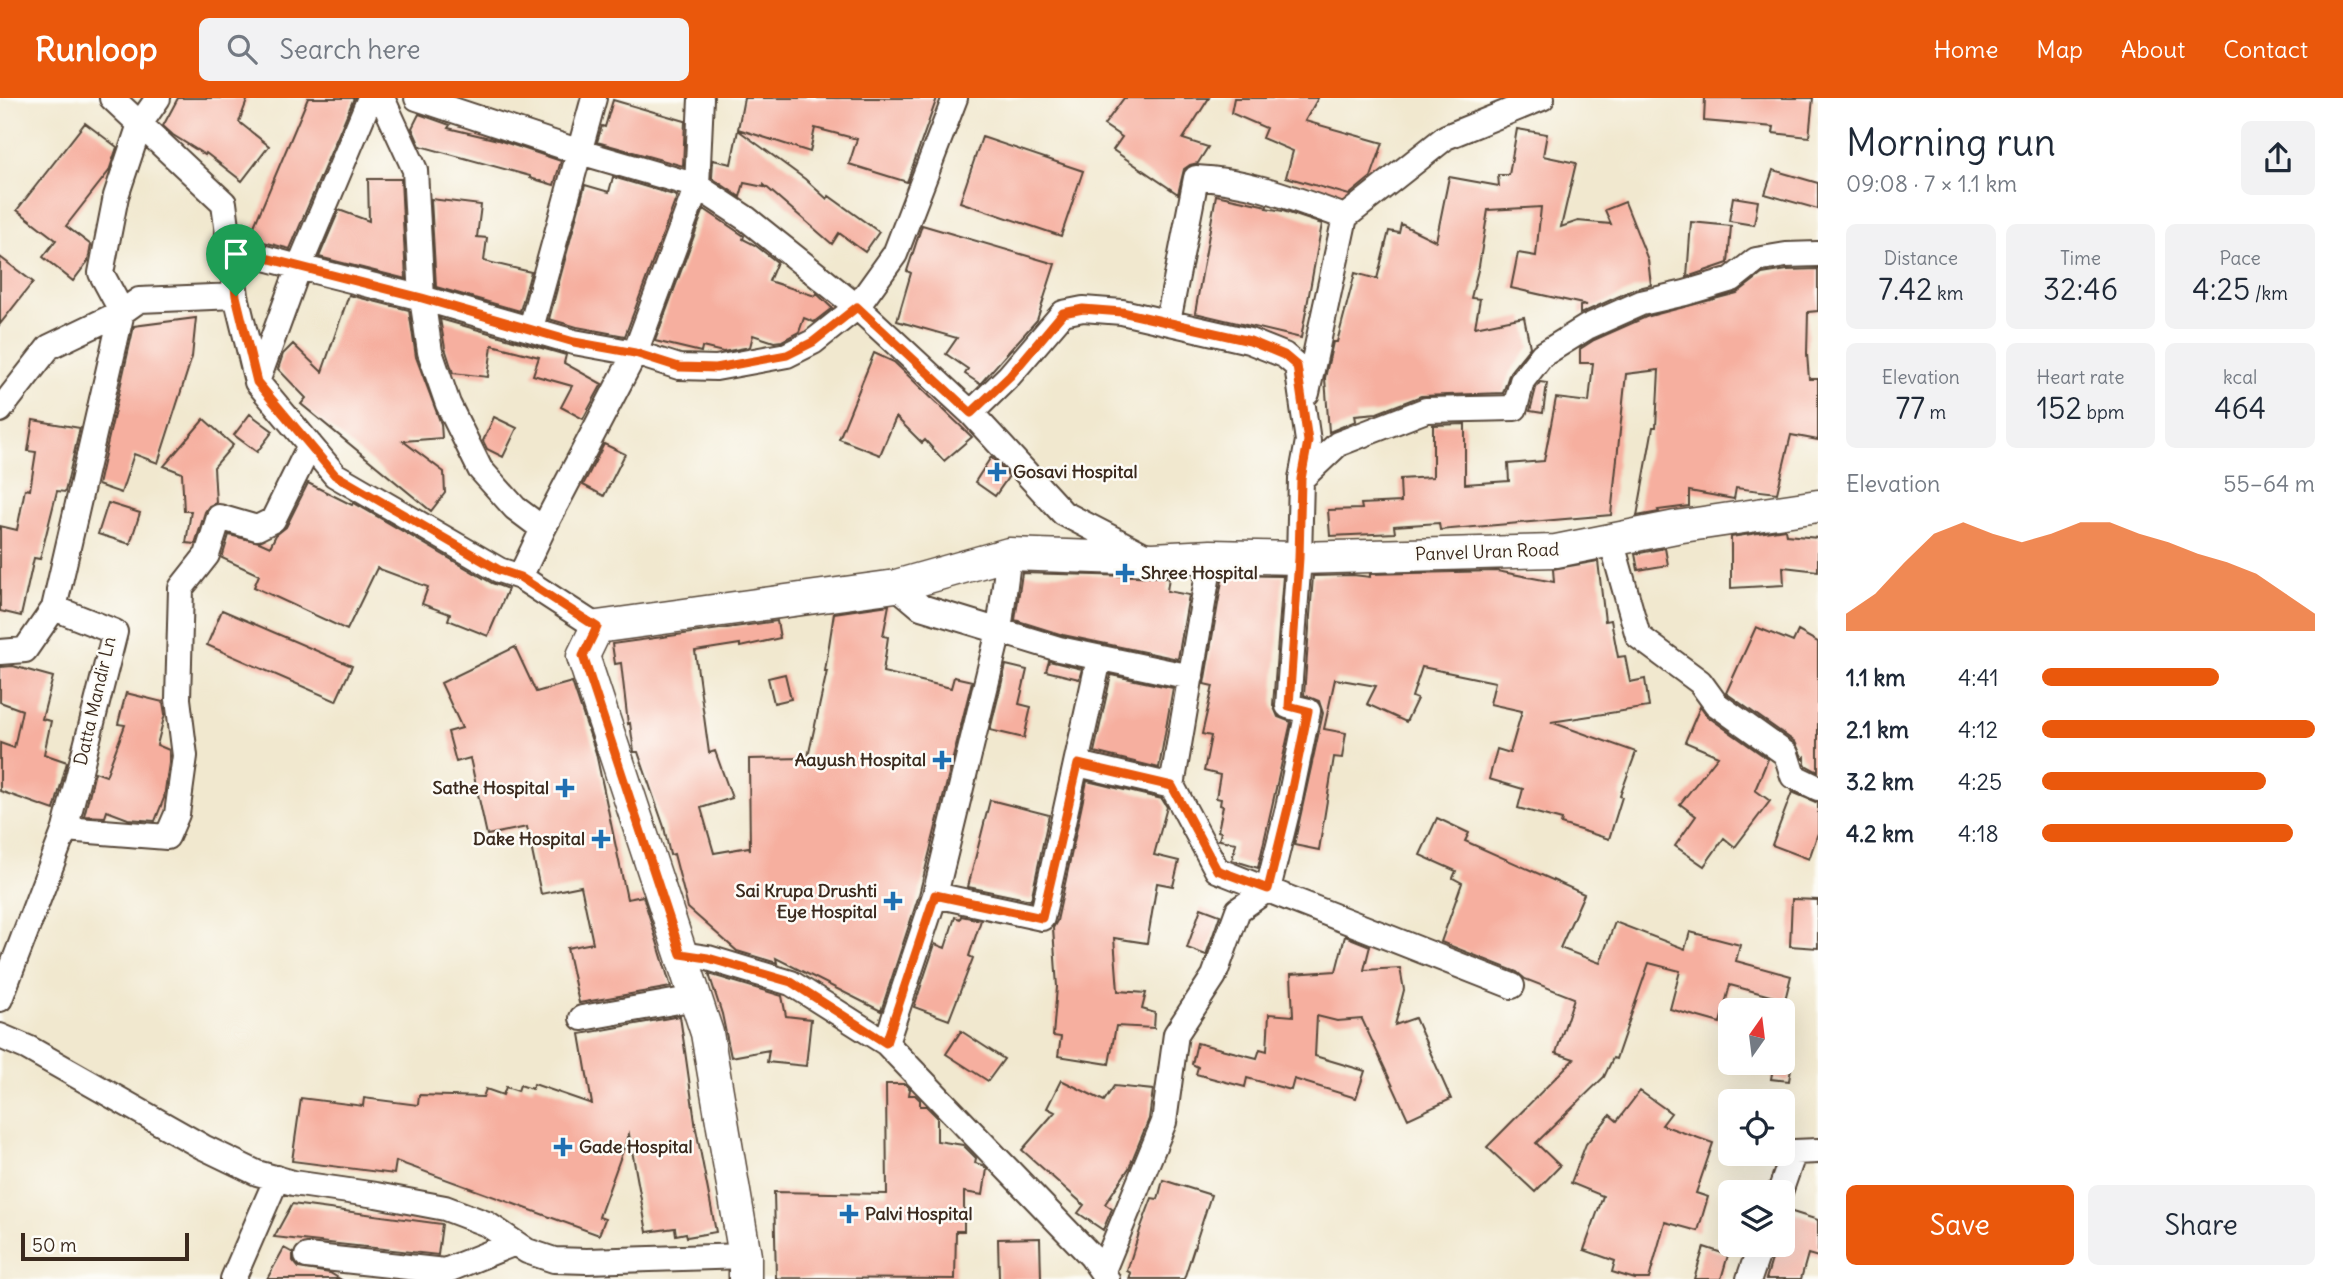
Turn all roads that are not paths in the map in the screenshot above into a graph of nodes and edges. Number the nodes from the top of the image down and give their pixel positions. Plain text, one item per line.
1 (112, 98) edge
2 (158, 98) edge
3 (370, 98) edge
4 (382, 98) edge
5 (417, 98) edge
6 (594, 98) edge
7 (701, 98) edge
8 (955, 98) edge
9 (1542, 98) edge
10 (140, 124) junction
11 (580, 152) junction
12 (697, 186) junction
13 (1345, 216) junction
14 (231, 249) junction
15 (1818, 254) edge
16 (299, 267) junction
17 (236, 296) junction
18 (422, 298) junction
19 (857, 307) junction
20 (122, 312) junction
21 (1168, 322) junction
22 (531, 328) junction
23 (635, 353) junction
24 (257, 382) junction
25 (0, 410) edge
26 (1303, 411) junction
27 (971, 413) junction
28 (310, 445) junction
29 (1301, 479) junction
30 (1818, 506) edge
31 (543, 529) junction
32 (1611, 540) junction
33 (1009, 554) junction
34 (1211, 556) junction
35 (1299, 558) junction
36 (1153, 559) junction
37 (520, 577) junction
38 (895, 586) junction
39 (54, 608) junction
40 (597, 627) junction
41 (999, 631) junction
42 (0, 652) edge
43 (1099, 659) junction
44 (1191, 677) junction
45 (1078, 764) junction
46 (1172, 786) junction
47 (1818, 788) edge
48 (65, 829) junction
49 (1268, 889) junction
50 (935, 895) junction
51 (681, 954) junction
52 (1512, 986) dead end
53 (696, 998) junction
54 (0, 999) edge
55 (582, 1018) dead end
56 (0, 1036) edge
57 (886, 1043) junction
58 (1818, 1151) edge
59 (277, 1178) junction
60 (1784, 1180) edge
61 (515, 1243) junction
62 (307, 1256) dead end
63 (1757, 1257) edge
64 (541, 1267) edge
65 (745, 1267) edge
66 (440, 1275) edge
67 (1105, 1276) edge
68 (233, 1279) edge
69 (1749, 1279) edge

1 - 10 street
2 - 10 street
3 - 16 street
4 - 18 street
5 - 11 street
6 - 11 street
7 - 12 street
8 - 19 street
9 - 13 street
10 - 14 street
10 - 20 street
11 - 12 street
11 - 22 street
12 - 19 street
12 - 23 street
13 - 21 street
13 - 26 street
14 - 16 street
14 - 17 street
15 - 29 street
16 - 18 street
16 - 24 street
17 - 20 street
17 - 24 street
18 - 22 street
18 - 31 street
19 - 23 street
19 - 27 street
20 - 25 street
20 - 39 street
21 - 26 street
21 - 27 street
22 - 23 street
23 - 31 street
24 - 28 street
26 - 29 street
27 - 36 street
28 - 37 street
28 - 48 street
29 - 35 street
30 - 32 main road, Panvel Uran Road
31 - 37 street
32 - 35 main road, Panvel Uran Road
32 - 47 street
33 - 36 main road, Panvel Uran Road
33 - 38 main road, Panvel Uran Road
33 - 41 street
34 - 35 main road, Panvel Uran Road
34 - 36 main road, Panvel Uran Road
34 - 44 street
35 - 49 street
37 - 40 street
38 - 40 main road, Panvel Uran Road
38 - 41 street
39 - 42 street
39 - 48 street, Datta Mandir Ln
40 - 51 main road
41 - 43 street
41 - 50 street
43 - 44 street
43 - 45 street
44 - 46 street
45 - 46 street
45 - 50 street
46 - 49 street
48 - 54 street, Datta Mandir Ln
49 - 52 street
49 - 67 street
50 - 57 street
51 - 53 main road
51 - 57 street
53 - 55 street
53 - 65 main road
56 - 59 street
57 - 67 street
58 - 60 street
59 - 61 street
59 - 68 street
61 - 64 street
61 - 66 street
62 - 66 street
63 - 69 street
64 - 65 street

